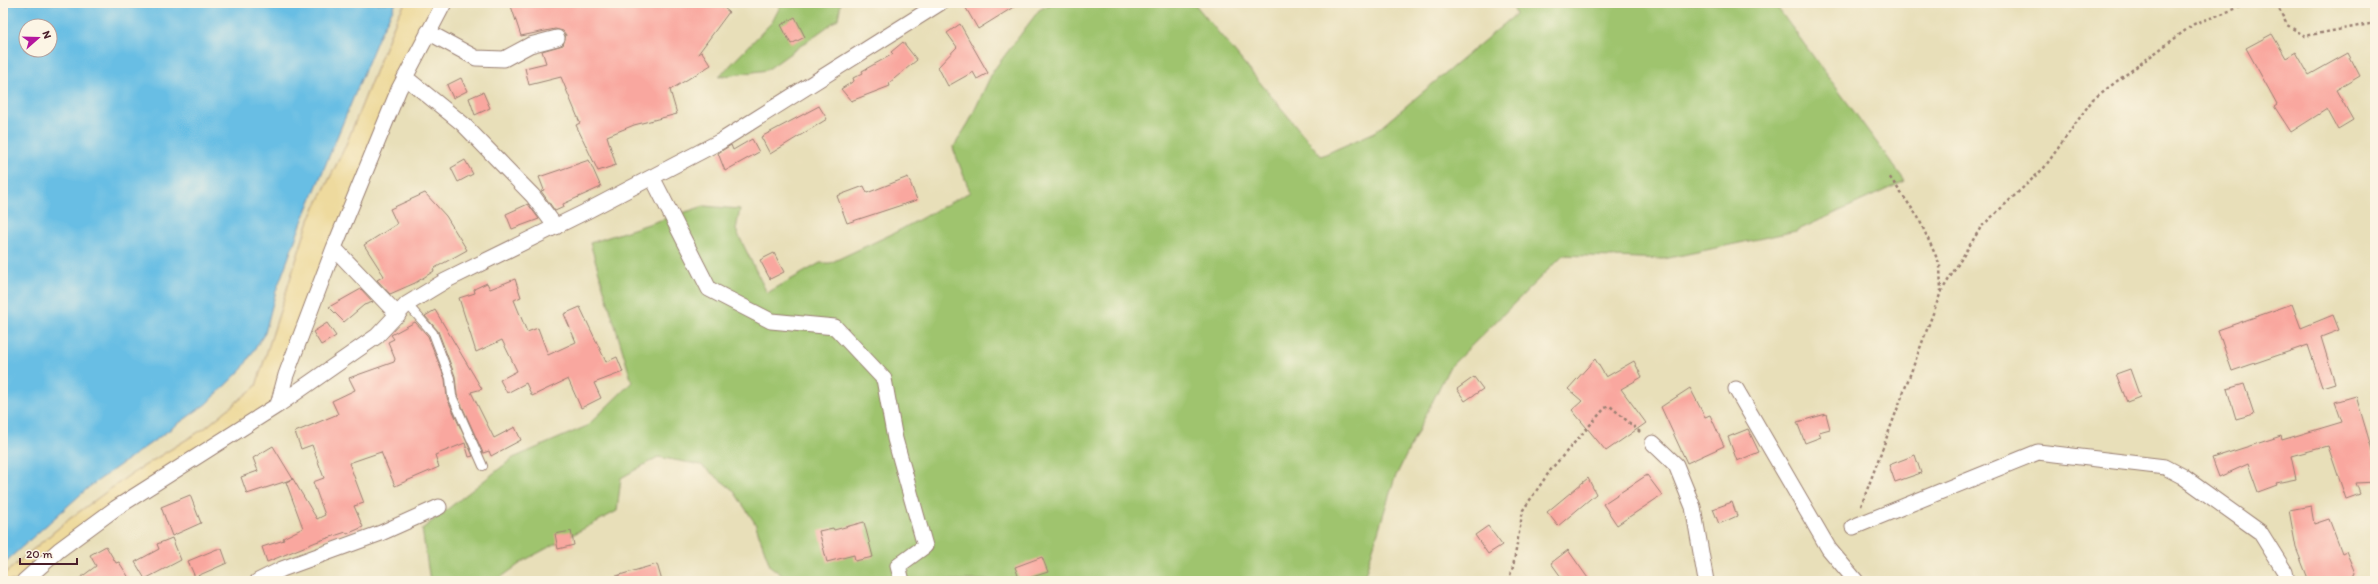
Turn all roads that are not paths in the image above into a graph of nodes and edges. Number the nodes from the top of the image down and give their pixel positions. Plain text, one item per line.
1 (444, 3) edge
2 (940, 3) edge
3 (428, 32) junction
4 (557, 38) dead end
5 (405, 77) junction
6 (652, 177) junction
7 (556, 226) junction
8 (334, 248) junction
9 (403, 310) junction
10 (1736, 389) dead end
11 (278, 405) junction
12 (1653, 443) road end
13 (483, 466) dead end
14 (439, 507) dead end
15 (1853, 527) road end
16 (1840, 563) junction
17 (24, 581) edge
18 (258, 581) edge
19 (902, 581) edge
20 (1706, 581) edge
21 (1839, 581) edge
22 (1856, 581) edge
23 (2287, 581) edge

1 - 3 street
2 - 6 street
3 - 4 street
3 - 5 street
5 - 7 street
5 - 8 street
6 - 7 street
6 - 19 street
7 - 9 street
8 - 9 street
8 - 11 street
9 - 11 street
9 - 13 lane
10 - 16 street
11 - 17 street
12 - 20 street
14 - 18 street
15 - 23 street
16 - 21 street
16 - 22 street

